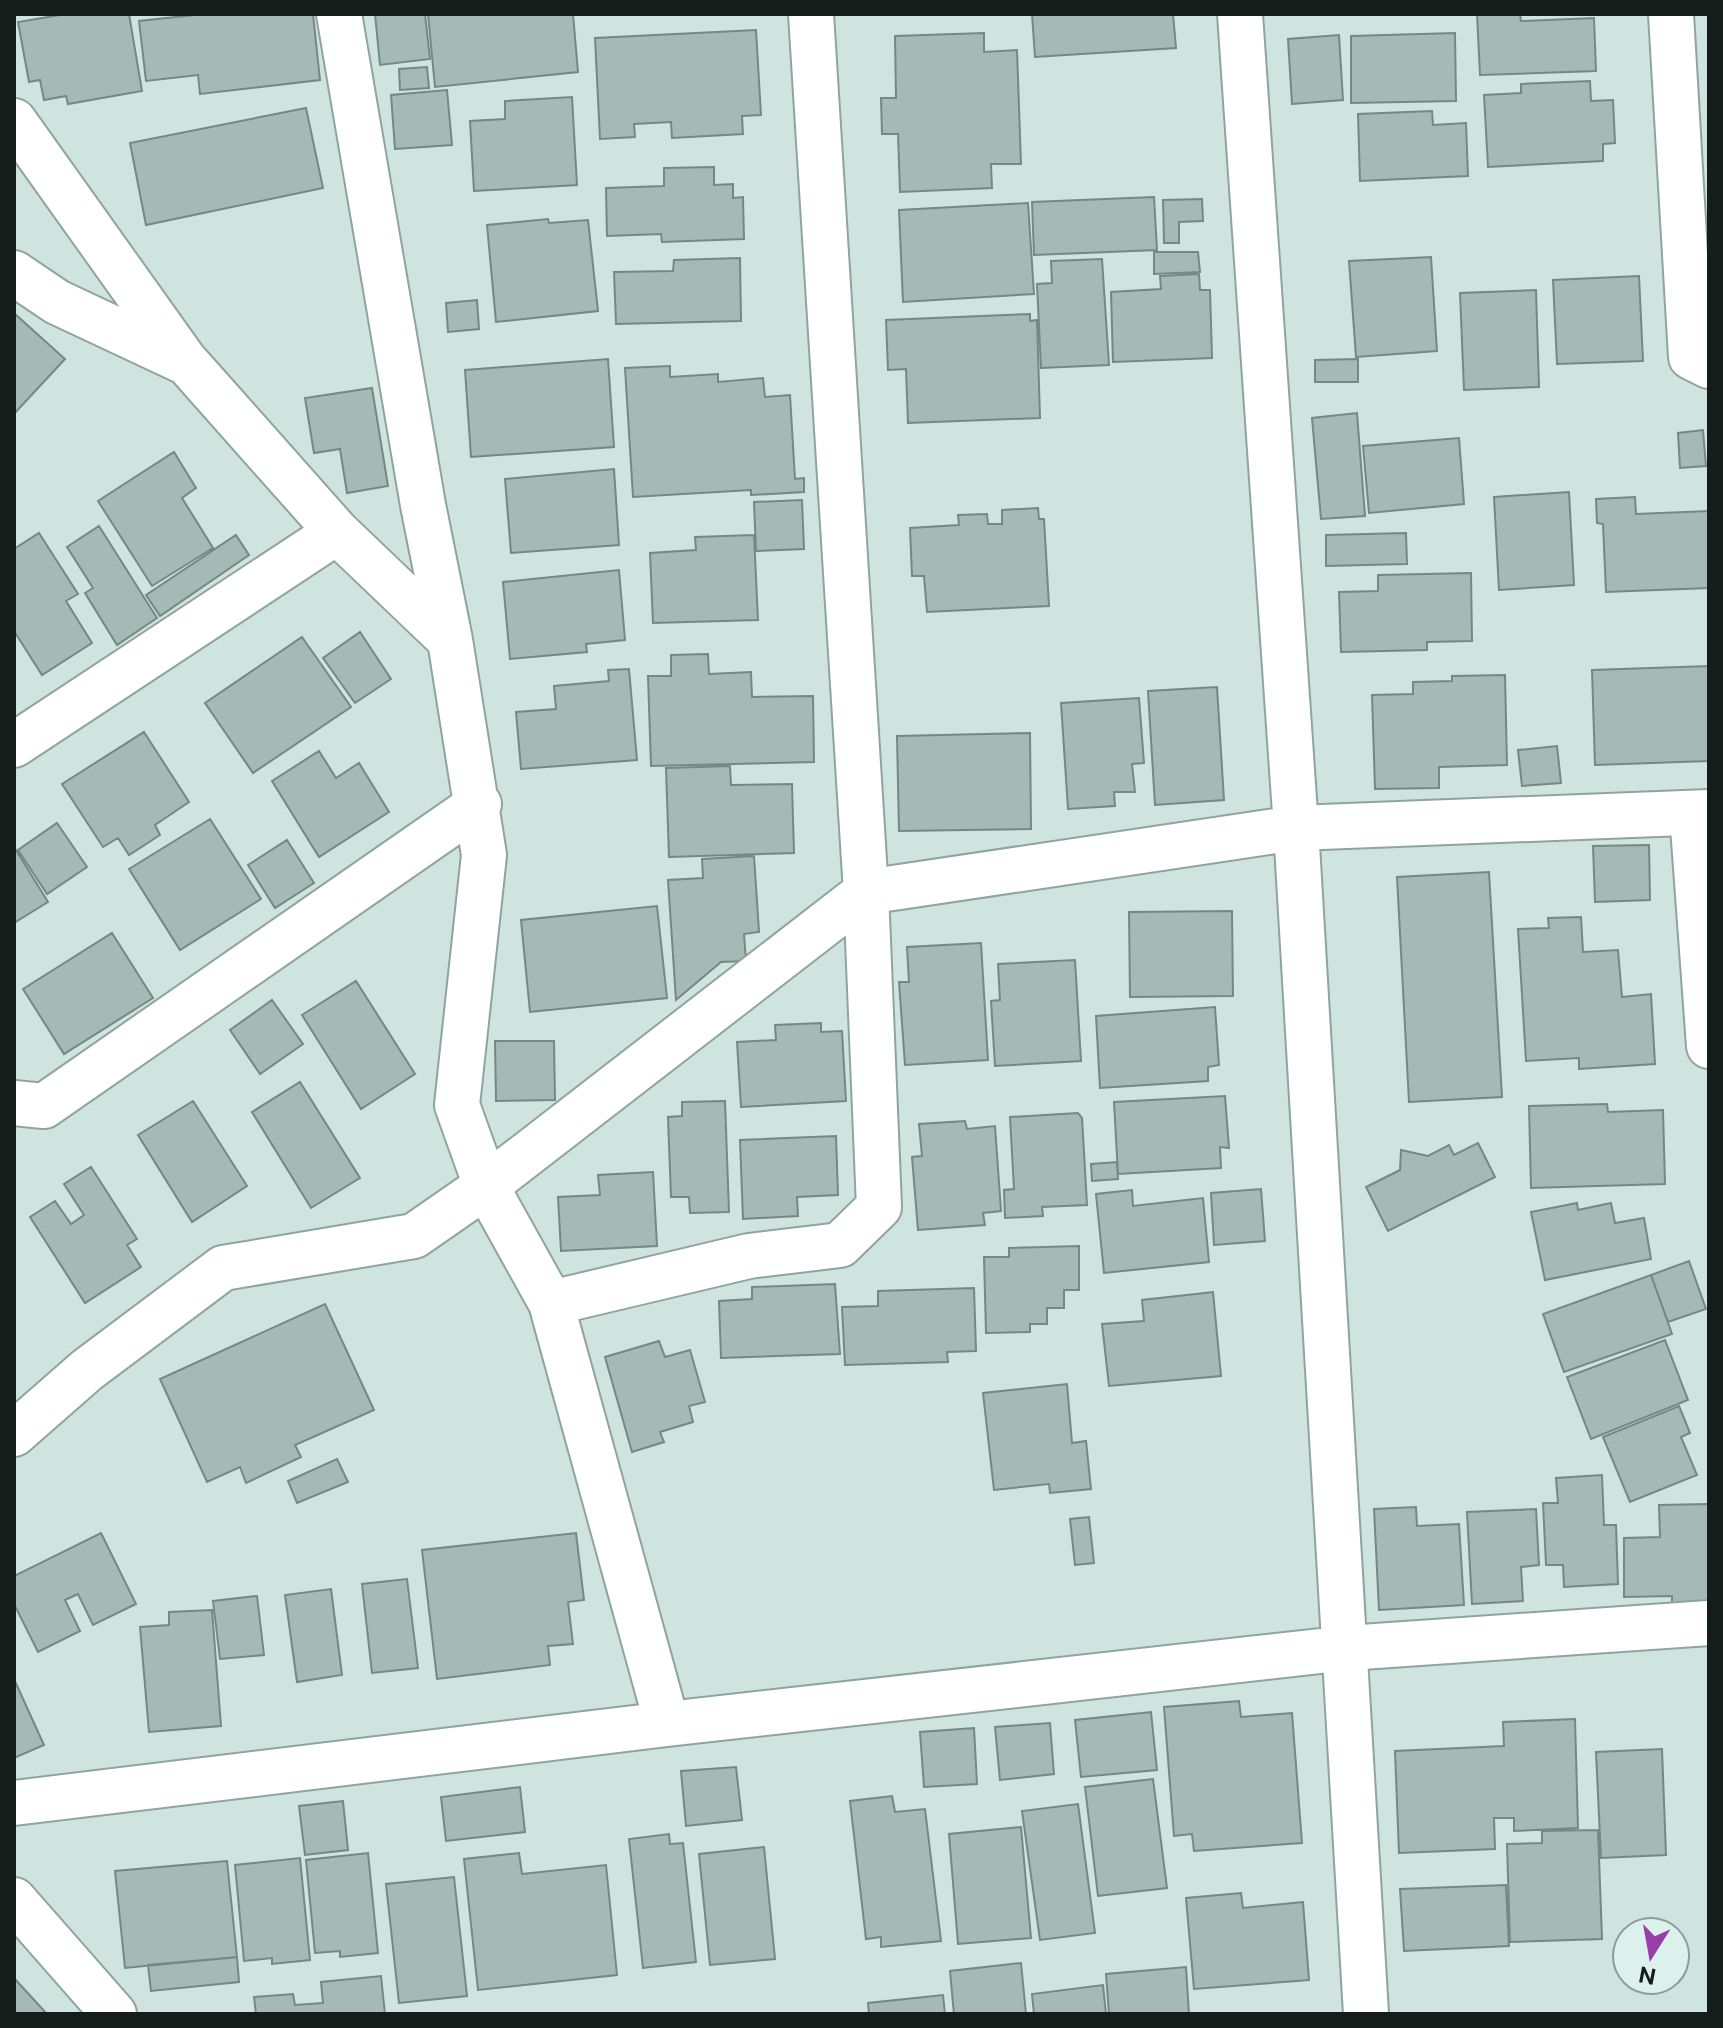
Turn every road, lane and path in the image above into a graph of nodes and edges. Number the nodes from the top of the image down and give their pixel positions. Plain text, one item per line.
1 (339, 14) edge
2 (811, 14) edge
3 (1240, 14) edge
4 (1671, 14) edge
5 (14, 121) edge
6 (14, 273) edge
7 (187, 363) junction
8 (1709, 366) edge
9 (337, 532) junction
10 (450, 640) junction
11 (14, 745) edge
12 (479, 804) junction
13 (1700, 812) edge
14 (1296, 828) junction
15 (866, 892) junction
16 (1709, 1046) edge
17 (14, 1103) edge
18 (486, 1186) junction
19 (551, 1303) junction
20 (14, 1434) edge
21 (1709, 1623) edge
22 (1347, 1648) junction
23 (667, 1724) junction
24 (14, 1803) edge
25 (14, 1900) edge
26 (114, 2014) edge
27 (1366, 2014) edge

1 - 10 street
2 - 15 street
3 - 14 street
4 - 8 street
5 - 7 street
6 - 7 street
7 - 9 street
9 - 10 street
9 - 11 street
10 - 12 street
12 - 17 street
12 - 18 street
13 - 14 street
13 - 16 street
14 - 15 street
14 - 22 street
15 - 18 street
15 - 19 street
18 - 19 street
18 - 20 street
19 - 23 street
21 - 22 street
22 - 23 street
22 - 27 street
23 - 24 street
25 - 26 street

